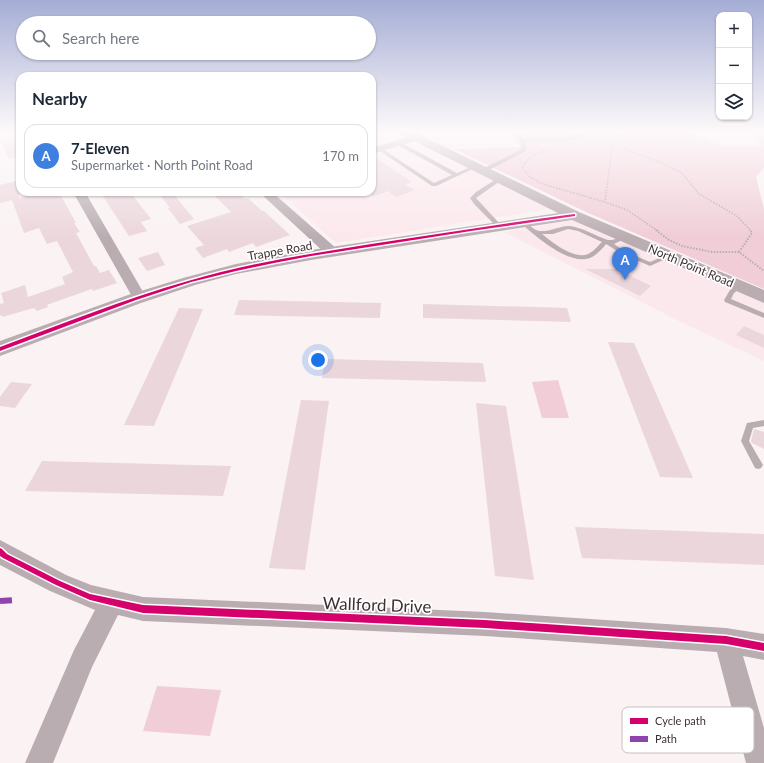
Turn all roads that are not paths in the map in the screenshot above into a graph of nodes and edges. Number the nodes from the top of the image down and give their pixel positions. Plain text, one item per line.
1 (403, 167) edge
2 (445, 167) edge
3 (473, 167) edge
4 (486, 167) edge
5 (479, 169) junction
6 (456, 175) junction
7 (500, 179) junction
8 (81, 196) edge
9 (269, 196) edge
10 (574, 215) junction
11 (521, 222) junction
12 (498, 225) junction
13 (536, 233) junction
14 (624, 237) junction
15 (606, 242) junction
16 (332, 252) junction
17 (669, 256) junction
18 (739, 286) junction
19 (139, 297) junction
20 (764, 298) edge
21 (764, 316) edge
22 (0, 349) edge
23 (764, 423) edge
24 (758, 465) dead end
25 (0, 551) edge
26 (111, 603) junction
27 (726, 640) junction
28 (764, 647) edge
29 (745, 707) edge
30 (754, 741) edge
31 (39, 763) edge
32 (760, 763) edge

1 - 6 lane
2 - 6 lane
3 - 5 street, North Point Road
4 - 5 lane
5 - 6 lane
5 - 7 street, North Point Road
7 - 10 street, North Point Road
7 - 12 lane
8 - 19 street
9 - 16 street
10 - 11 street, Trappe Road
10 - 14 street, North Point Road
11 - 12 street, Trappe Road
11 - 13 lane
12 - 16 street, Trappe Road
13 - 15 lane
13 - 15 lane
14 - 15 lane
14 - 17 street, North Point Road
15 - 17 lane
16 - 19 street, Trappe Road
17 - 18 street, North Point Road
18 - 20 street, North Point Road
18 - 21 lane
19 - 22 street, Trappe Road
23 - 24 lane
25 - 26 street, Wallford Drive
26 - 27 street, Wallford Drive
26 - 31 street
27 - 28 street, Wallford Drive
27 - 29 street
30 - 32 street

